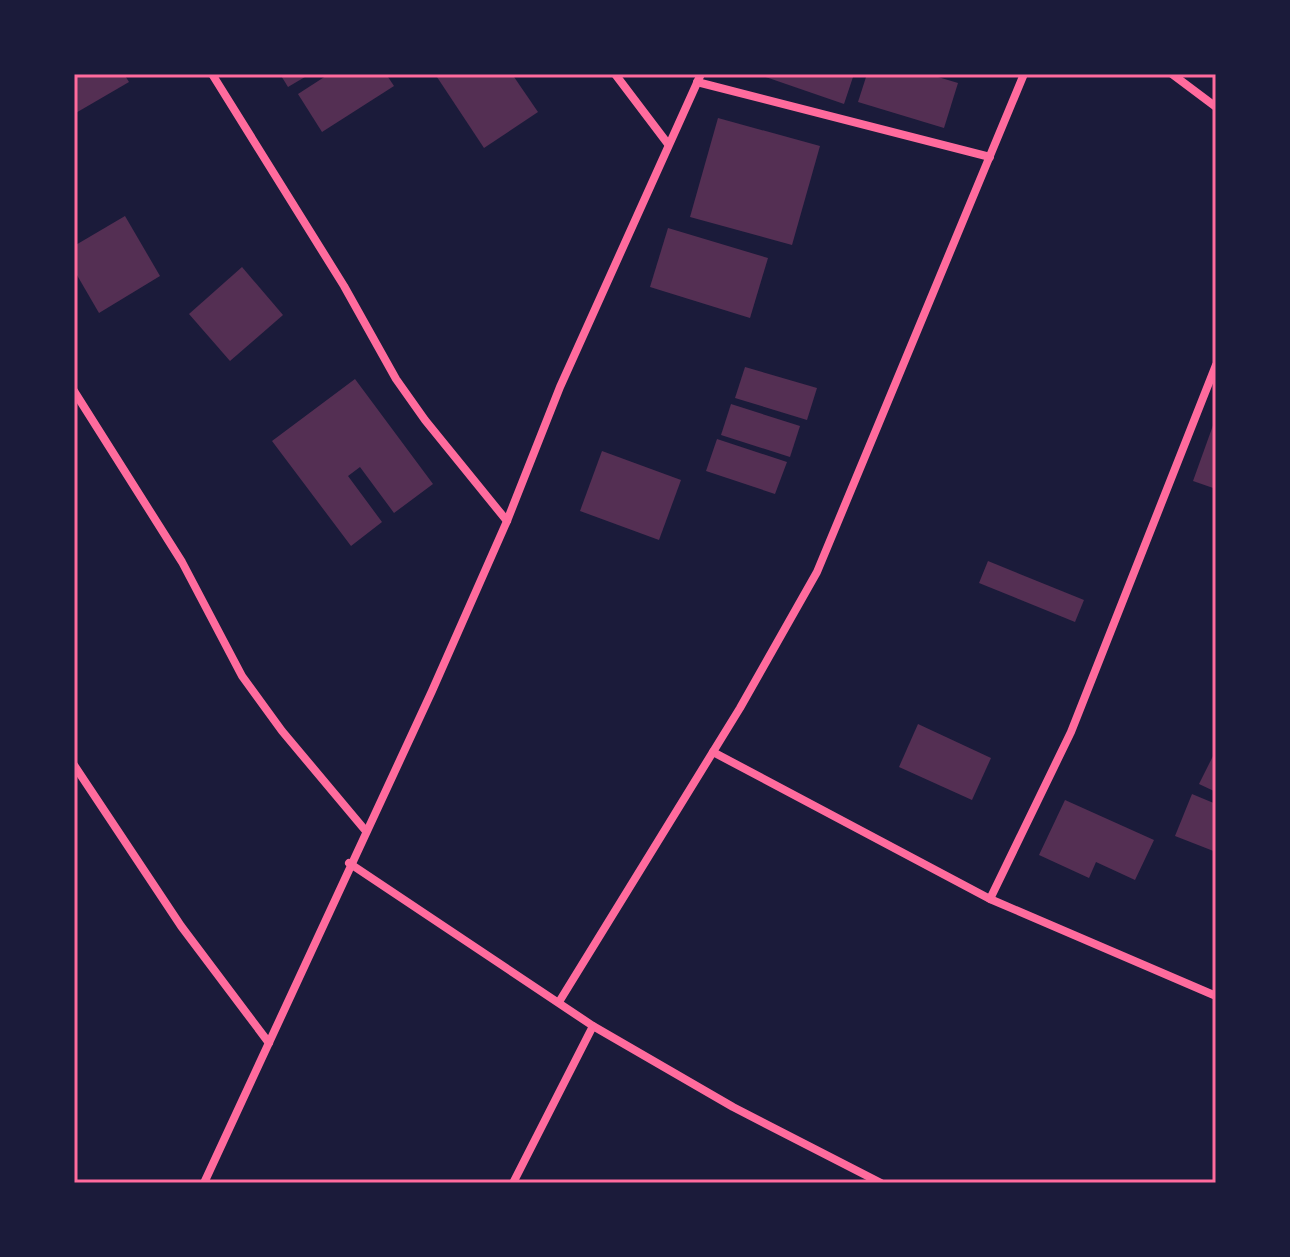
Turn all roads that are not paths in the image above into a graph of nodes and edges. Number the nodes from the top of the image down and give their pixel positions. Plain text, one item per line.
1 (212, 74) edge
2 (615, 74) edge
3 (1024, 74) edge
4 (1172, 74) edge
5 (699, 78) edge
6 (1216, 107) edge
7 (668, 144) junction
8 (990, 157) junction
9 (1216, 365) edge
10 (74, 391) edge
11 (507, 521) junction
12 (713, 752) junction
13 (74, 765) edge
14 (365, 830) junction
15 (349, 863) junction
16 (990, 899) junction
17 (1216, 996) edge
18 (559, 1002) junction
19 (593, 1026) junction
20 (269, 1043) junction
21 (204, 1183) edge
22 (513, 1183) edge
23 (881, 1183) edge

1 - 11 street
2 - 7 street
3 - 8 street
4 - 6 street
5 - 7 street
5 - 8 street
7 - 11 street
8 - 12 street
9 - 16 street
10 - 14 street
11 - 14 street
12 - 16 street
12 - 18 street
13 - 20 street
14 - 15 street
15 - 18 street
15 - 20 street
16 - 17 street
18 - 19 street
19 - 22 street
19 - 23 street
20 - 21 street

